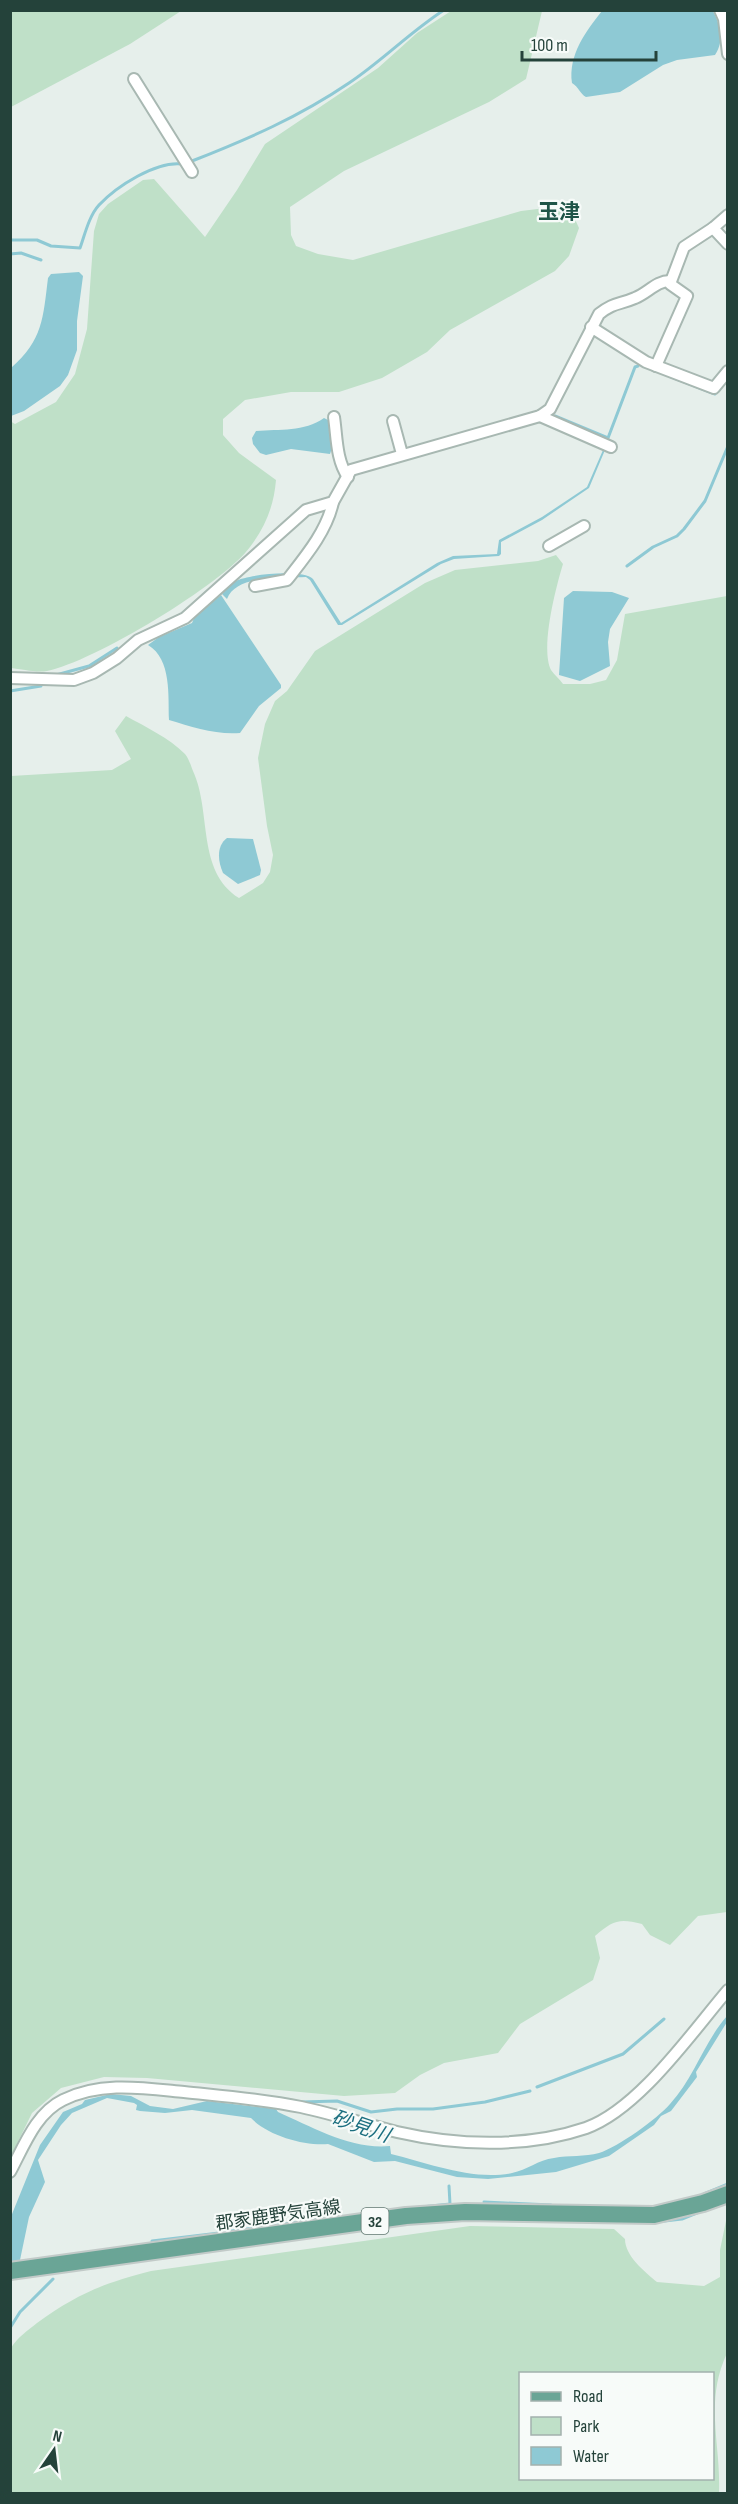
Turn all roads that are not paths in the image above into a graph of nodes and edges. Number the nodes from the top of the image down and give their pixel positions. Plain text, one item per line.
1 (720, 10) edge
2 (728, 54) edge
3 (134, 79) dead end
4 (192, 172) dead end
5 (728, 215) edge
6 (713, 228) junction
7 (728, 244) edge
8 (670, 281) junction
9 (591, 327) junction
10 (656, 366) junction
11 (726, 376) edge
12 (540, 416) junction
13 (334, 417) dead end
14 (393, 420) dead end
15 (611, 447) dead end
16 (402, 454) junction
17 (341, 462) junction
18 (330, 470) dead end
19 (348, 477) junction
20 (333, 502) junction
21 (584, 526) dead end
22 (549, 546) dead end
23 (255, 586) dead end
24 (10, 678) edge
25 (728, 1990) edge
26 (10, 2172) edge
27 (728, 2194) edge
28 (16, 2270) edge

1 - 2 street
3 - 4 street
5 - 6 street
6 - 7 street
6 - 8 street
8 - 9 street
8 - 10 street
9 - 10 street
9 - 12 street
10 - 11 street
12 - 15 street
12 - 16 street
13 - 17 street
14 - 16 street
16 - 19 street
17 - 18 street
17 - 19 street
19 - 20 street
20 - 23 street
20 - 24 street
21 - 22 street
25 - 26 street
27 - 28 main road, 郡家鹿野気高線 / 32

